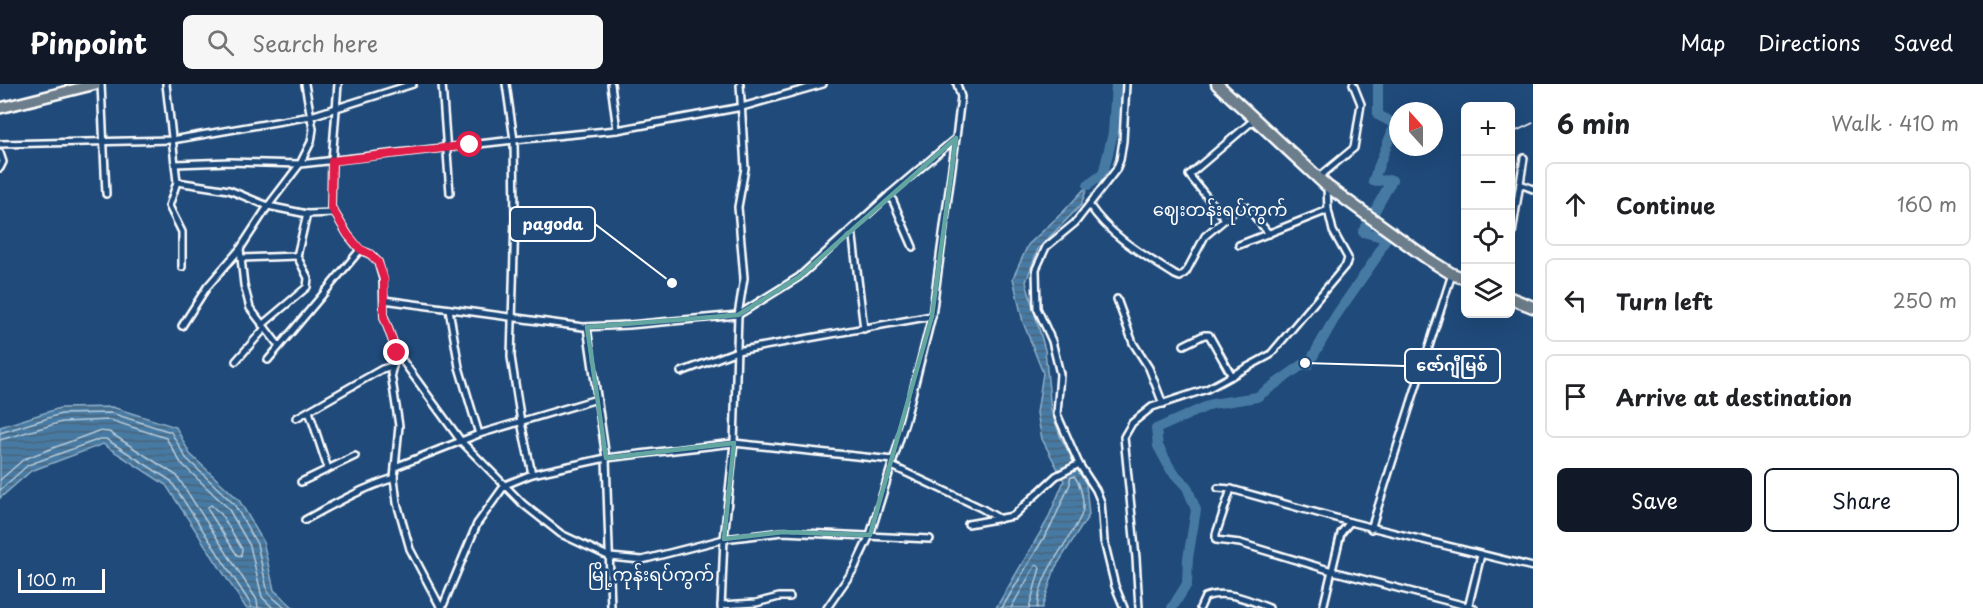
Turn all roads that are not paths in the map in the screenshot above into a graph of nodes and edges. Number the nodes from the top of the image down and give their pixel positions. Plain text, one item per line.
1 (96, 84) edge
2 (101, 84) edge
3 (166, 84) edge
4 (305, 84) edge
5 (338, 84) edge
6 (413, 84) edge
7 (442, 84) edge
8 (506, 84) edge
9 (611, 84) edge
10 (740, 84) edge
11 (823, 84) edge
12 (957, 84) edge
13 (1126, 84) edge
14 (1217, 84) edge
15 (1353, 84) edge
16 (742, 107) junction
17 (0, 108) edge
18 (338, 109) junction
19 (311, 116) junction
20 (1256, 119) junction
21 (617, 130) junction
22 (956, 138) junction
23 (172, 140) junction
24 (514, 140) junction
25 (104, 141) junction
26 (0, 144) edge
27 (447, 148) junction
28 (0, 153) edge
29 (1524, 158) dead end
30 (332, 161) junction
31 (175, 164) junction
32 (300, 165) junction
33 (0, 168) edge
34 (1318, 177) junction
35 (177, 182) junction
36 (1520, 184) junction
37 (1327, 186) junction
38 (1533, 189) edge
39 (106, 194) dead end
40 (450, 194) dead end
41 (890, 195) junction
42 (268, 206) junction
43 (1090, 206) junction
44 (1328, 210) junction
45 (333, 213) junction
46 (307, 214) junction
47 (1515, 215) edge
48 (1225, 219) junction
49 (852, 229) junction
50 (1269, 234) junction
51 (1239, 245) dead end
52 (913, 247) dead end
53 (240, 249) junction
54 (360, 249) junction
55 (297, 256) junction
56 (241, 258) junction
57 (182, 267) dead end
58 (1452, 274) junction
59 (1461, 277) edge
60 (1117, 299) dead end
61 (384, 300) junction
62 (1515, 300) edge
63 (1533, 307) edge
64 (449, 309) junction
65 (738, 315) junction
66 (932, 316) junction
67 (511, 318) junction
68 (182, 326) dead end
69 (264, 327) junction
70 (587, 327) junction
71 (864, 328) junction
72 (1184, 345) dead end
73 (279, 346) junction
74 (737, 351) junction
75 (397, 353) junction
76 (268, 360) dead end
77 (236, 361) dead end
78 (393, 366) junction
79 (681, 372) dead end
80 (1232, 376) junction
81 (597, 399) junction
82 (1163, 404) junction
83 (309, 411) junction
84 (296, 418) dead end
85 (521, 422) junction
86 (479, 434) junction
87 (462, 441) junction
88 (734, 443) junction
89 (355, 456) dead end
90 (606, 458) junction
91 (892, 463) junction
92 (1078, 464) junction
93 (395, 467) junction
94 (328, 469) junction
95 (532, 474) junction
96 (394, 478) junction
97 (301, 482) dead end
98 (505, 485) junction
99 (1218, 488) dead end
100 (1231, 489) junction
101 (1000, 519) junction
102 (305, 520) dead end
103 (1350, 522) junction
104 (969, 525) dead end
105 (1371, 528) junction
106 (870, 535) junction
107 (930, 538) dead end
108 (724, 539) junction
109 (1481, 555) junction
110 (610, 557) junction
111 (1533, 567) edge
112 (1332, 572) junction
113 (790, 597) dead end
114 (721, 607) edge
115 (441, 608) edge
116 (611, 608) edge
117 (827, 608) edge
118 (1124, 608) edge
119 (1139, 608) edge
120 (1200, 608) edge
121 (1269, 608) edge
122 (1323, 608) edge
123 (1470, 608) edge

1 - 17 main road
2 - 25 street
3 - 23 street
4 - 19 street
5 - 18 street
6 - 18 street
7 - 27 street
8 - 24 street
9 - 21 street
10 - 16 street
11 - 16 street
12 - 22 street
13 - 43 street
14 - 20 highway
15 - 34 street
16 - 21 street
16 - 65 street
18 - 19 street
18 - 30 street
19 - 23 street
19 - 32 street
20 - 34 highway
20 - 48 street
21 - 24 street
22 - 41 street
22 - 66 street
23 - 25 street
23 - 31 street
24 - 27 street
24 - 67 street
25 - 26 street
25 - 39 street
27 - 30 street
27 - 40 street
28 - 33 street
29 - 36 street
30 - 32 street
30 - 45 street
31 - 32 street
31 - 35 street
32 - 42 street
34 - 37 highway
35 - 42 street
35 - 57 street
36 - 38 street
36 - 47 street
37 - 44 street
37 - 58 highway
41 - 49 street
41 - 52 street
42 - 46 street
42 - 53 street
43 - 48 street
43 - 92 street
44 - 50 street
44 - 80 street
45 - 46 street
45 - 54 street
46 - 55 street
48 - 50 street
49 - 65 street
49 - 71 street
50 - 51 street
53 - 56 street
53 - 68 street
54 - 61 street
54 - 73 street
55 - 56 street
55 - 69 street
56 - 69 street
58 - 59 highway
58 - 105 street
60 - 82 street
61 - 64 street
61 - 75 street
62 - 63 highway
64 - 67 street
64 - 86 street
65 - 70 street
65 - 74 street
66 - 71 street
66 - 91 street
67 - 70 street
67 - 85 street
69 - 73 street
69 - 77 street
70 - 81 street
71 - 74 street
72 - 80 street
73 - 76 street
74 - 79 street
74 - 88 street
75 - 78 street
75 - 87 street
78 - 83 street
78 - 93 street
80 - 82 street
81 - 85 street
81 - 90 street
82 - 119 street
83 - 84 street
83 - 94 street
85 - 86 street
85 - 95 street
86 - 87 street
87 - 93 street
87 - 98 street
88 - 90 street
88 - 91 street
88 - 108 street
89 - 94 street
90 - 95 street
90 - 110 street
91 - 101 street
91 - 106 street
92 - 101 street
92 - 118 street
93 - 96 street
94 - 97 street
95 - 98 street
96 - 102 street
96 - 115 street
98 - 110 street
98 - 115 street
99 - 100 street
100 - 103 street
100 - 112 street
101 - 104 street
103 - 105 street
103 - 112 street
105 - 109 street
106 - 107 street
106 - 108 street
106 - 117 street
108 - 110 street
108 - 114 street
109 - 111 street
109 - 123 street
110 - 116 street
112 - 122 street
112 - 123 street
113 - 114 street
120 - 121 street

